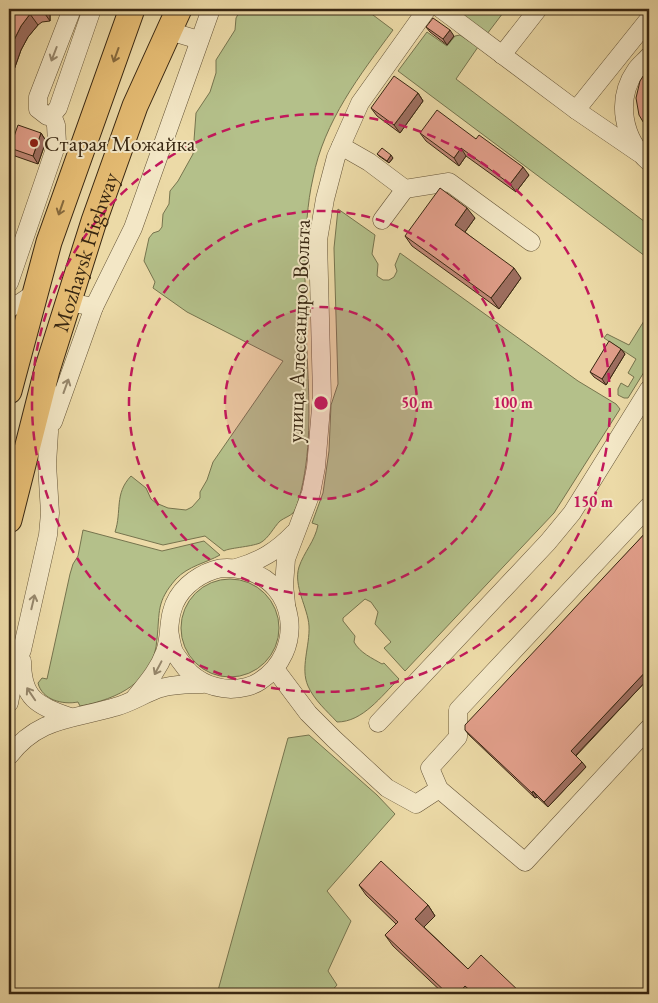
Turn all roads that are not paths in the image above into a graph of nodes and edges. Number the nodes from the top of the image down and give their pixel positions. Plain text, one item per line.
1 (72, 9) edge
2 (92, 9) edge
3 (132, 9) edge
4 (211, 9) edge
5 (427, 9) edge
6 (441, 9) edge
7 (538, 9) edge
8 (649, 19) edge
9 (174, 20) edge
10 (199, 40) junction
11 (502, 55) junction
12 (649, 56) edge
13 (576, 110) junction
14 (52, 115) junction
15 (341, 146) junction
16 (644, 158) edge
17 (405, 189) junction
18 (382, 220) dead end
19 (531, 242) dead end
20 (9, 283) edge
21 (35, 293) junction
22 (68, 302) junction
23 (94, 307) junction
24 (9, 308) edge
25 (47, 370) junction
26 (649, 389) edge
27 (9, 391) edge
28 (49, 432) junction
29 (649, 506) edge
30 (9, 520) edge
31 (298, 529) junction
32 (236, 568) junction
33 (286, 604) junction
34 (169, 630) junction
35 (22, 650) junction
36 (275, 669) junction
37 (203, 684) junction
38 (134, 699) junction
39 (9, 703) edge
40 (70, 717) junction
41 (378, 723) dead end
42 (649, 728) edge
43 (9, 756) edge
44 (439, 789) junction

1 -> 14 street
2 - 14 street
3 -> 21 highway, Mozhaysk Highway
4 - 10 street
5 - 15 street, улица Алессандро Вольта
6 - 11 street
7 - 11 street
8 - 13 street
9 - 10 street
9 - 22 highway, Mozhaysk Highway
10 - 23 street
11 - 13 street
12 - 16 street
13 - 16 street
14 - 20 street
15 - 17 street
15 - 31 street, улица Алессандро Вольта
17 - 18 street
17 - 19 street
21 - 24 street
21 - 27 highway, Mozhaysk Highway
22 - 23 street
22 - 25 highway, Mozhaysk Highway
28 -> 23 street
25 - 28 street
25 - 30 highway, Mozhaysk Highway
26 - 41 street
35 -> 28 street
29 - 44 street
31 - 32 street
31 - 33 street, улица Алессандро Вольта
32 - 33 street
32 - 34 street
33 - 36 street
34 - 37 street
34 -> 38 street
35 - 39 street
40 -> 35 street
36 - 37 street
36 - 44 street
37 - 38 street
38 - 40 street
40 - 43 street
42 - 44 street

